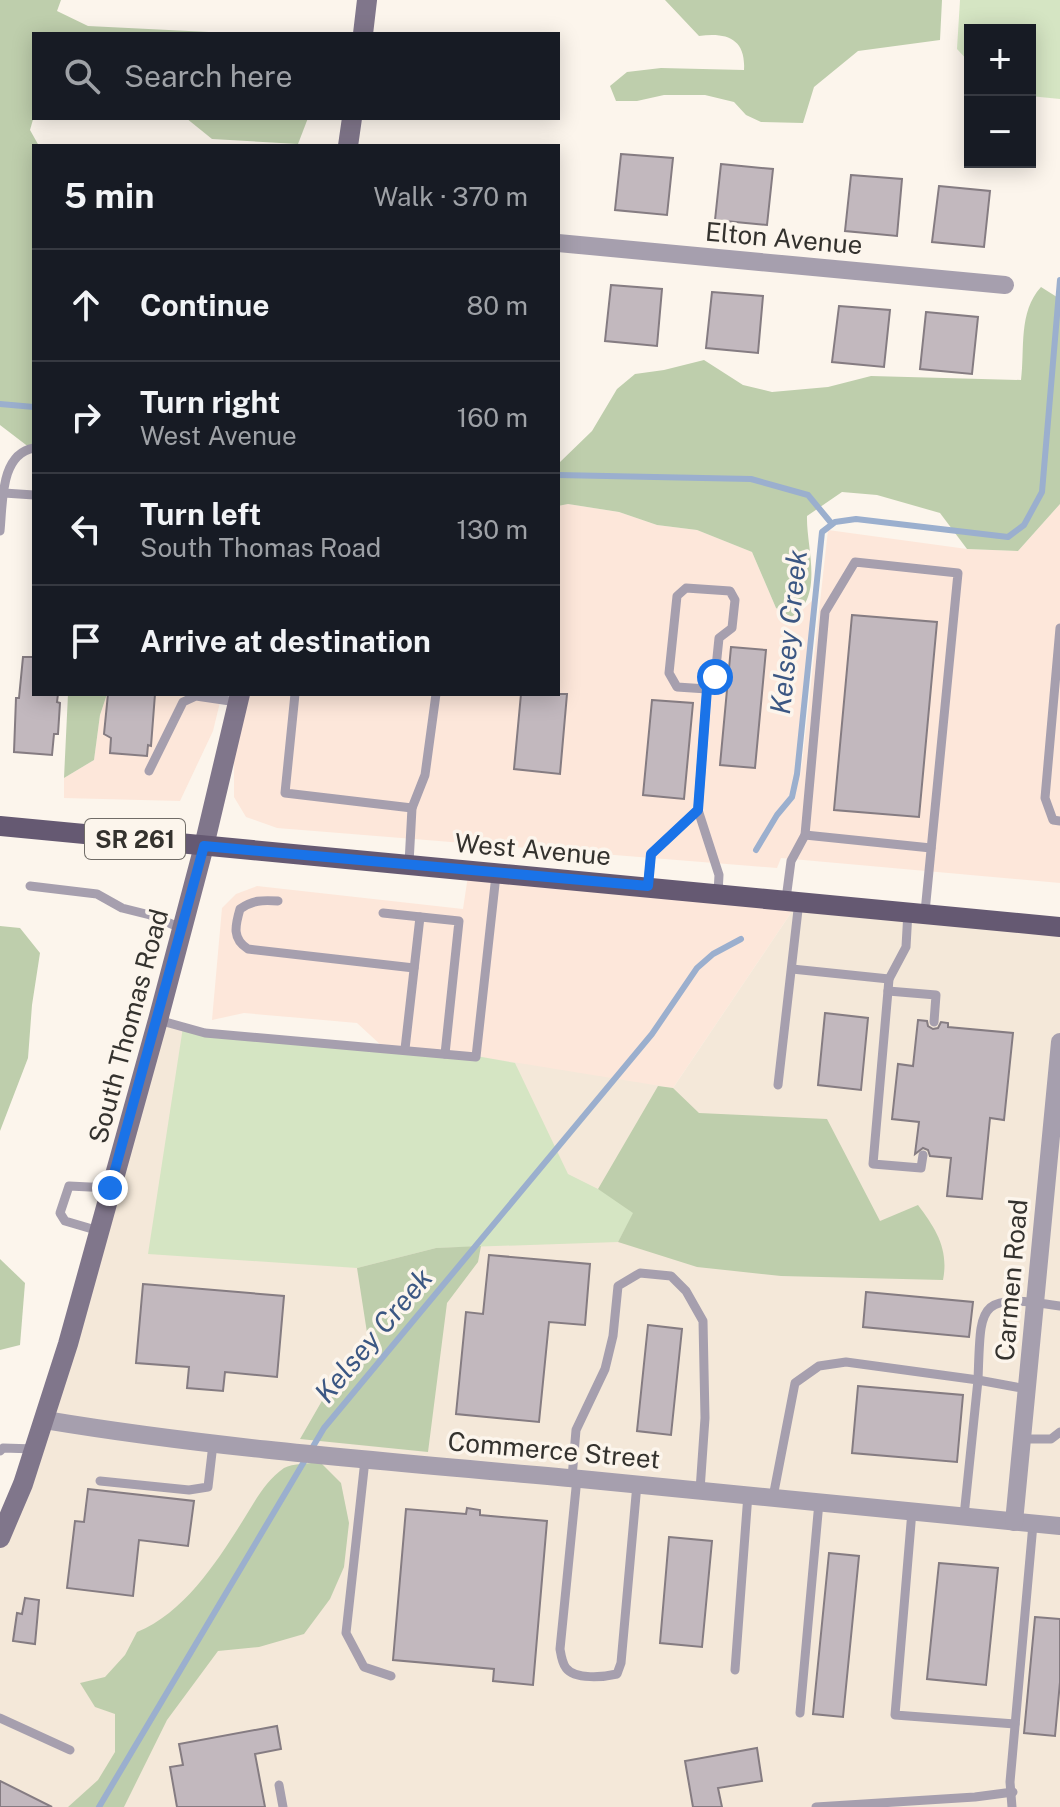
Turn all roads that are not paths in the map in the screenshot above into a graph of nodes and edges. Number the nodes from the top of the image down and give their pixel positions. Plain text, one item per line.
1 (367, 0) edge
2 (363, 32) edge
3 (352, 120) edge
4 (348, 144) edge
5 (560, 243) edge
6 (1005, 285) dead end
7 (32, 448) edge
8 (4, 493) junction
9 (32, 495) edge
10 (0, 531) edge
11 (1060, 628) edge
12 (707, 689) junction
13 (295, 696) edge
14 (436, 696) edge
15 (238, 698) edge
16 (149, 771) dead end
17 (412, 808) junction
18 (698, 810) junction
19 (1060, 821) edge
20 (0, 826) edge
21 (805, 835) junction
22 (204, 846) junction
23 (931, 848) junction
24 (409, 863) junction
25 (497, 872) junction
26 (30, 886) dead end
27 (648, 886) junction
28 (718, 893) junction
29 (793, 900) junction
30 (278, 901) dead end
31 (916, 912) junction
32 (383, 913) dead end
33 (420, 917) junction
34 (1060, 927) edge
35 (181, 928) junction
36 (414, 968) junction
37 (792, 969) junction
38 (889, 979) junction
39 (888, 991) junction
40 (158, 1020) junction
41 (934, 1022) dead end
42 (1060, 1042) edge
43 (405, 1049) junction
44 (445, 1054) junction
45 (778, 1085) dead end
46 (923, 1155) dead end
47 (110, 1188) junction
48 (99, 1231) junction
49 (1035, 1302) junction
50 (1060, 1306) edge
51 (978, 1380) junction
52 (1027, 1389) junction
53 (45, 1420) junction
54 (1060, 1432) edge
55 (1022, 1439) junction
56 (213, 1444) junction
57 (35, 1449) junction
58 (0, 1451) edge
59 (365, 1460) junction
60 (574, 1478) junction
61 (100, 1481) dead end
62 (637, 1484) junction
63 (700, 1490) junction
64 (748, 1494) junction
65 (773, 1497) junction
66 (819, 1502) junction
67 (912, 1511) junction
68 (964, 1516) junction
69 (1024, 1523) junction
70 (1060, 1526) edge
71 (0, 1538) edge
72 (735, 1670) dead end
73 (391, 1676) dead end
74 (800, 1713) dead end
75 (0, 1718) edge
76 (1015, 1724) junction
77 (70, 1750) dead end
78 (279, 1785) dead end
79 (1013, 1792) junction
80 (283, 1807) edge
81 (816, 1807) edge
82 (1012, 1807) edge

1 - 2 street
3 - 4 street
5 - 6 street, Elton Avenue
7 - 8 lane
8 - 9 lane
8 - 10 lane
11 - 19 lane
12 - 12 lane
12 - 18 lane
13 - 17 lane
14 - 17 lane
15 - 16 lane
15 - 22 street, South Thomas Road
17 - 24 lane
18 - 27 lane
18 - 28 lane
20 - 22 main road, West Avenue / SR 261
21 - 23 lane
21 - 23 lane
21 - 29 lane
22 - 24 main road, West Avenue / SR 261
22 - 35 street, South Thomas Road
23 - 31 lane
24 - 25 main road, West Avenue / SR 261
25 - 27 main road, West Avenue / SR 261
25 - 44 lane
26 - 35 lane
27 - 28 main road, West Avenue / SR 261
28 - 29 main road, West Avenue / SR 261
29 - 31 main road, West Avenue / SR 261
29 - 37 lane
30 - 36 lane
31 - 34 main road, West Avenue / SR 261
31 - 38 lane
32 - 33 lane
33 - 36 lane
33 - 44 lane
35 - 40 street, South Thomas Road
36 - 43 lane
37 - 38 lane
37 - 45 lane
38 - 39 lane
39 - 41 lane
39 - 46 lane
40 - 43 lane
40 - 47 street, South Thomas Road
42 - 49 street, Carmen Road
43 - 44 lane
47 - 48 street, South Thomas Road
47 - 48 lane
48 - 53 street, South Thomas Road
49 - 50 lane
49 - 51 lane
49 - 52 street, Carmen Road
51 - 52 lane
51 - 65 lane
51 - 68 lane
52 - 55 street, Carmen Road
53 - 56 street, Commerce Street
53 - 57 street, South Thomas Road
54 - 55 lane
55 - 69 street, Carmen Road
56 - 59 street, Commerce Street
56 - 61 lane
57 - 58 lane
57 - 71 street, South Thomas Road
59 - 60 street, Commerce Street
59 - 73 lane
60 - 62 street, Commerce Street
60 - 62 lane
60 - 63 lane
62 - 63 street, Commerce Street
63 - 64 street, Commerce Street
64 - 65 street, Commerce Street
64 - 72 lane
65 - 66 street, Commerce Street
66 - 67 street, Commerce Street
66 - 74 lane
67 - 68 street, Commerce Street
67 - 76 lane
68 - 69 street, Commerce Street
69 - 70 street, Commerce Street
69 - 76 lane
75 - 77 lane
76 - 79 lane
78 - 80 lane
79 - 81 lane
79 - 82 lane

